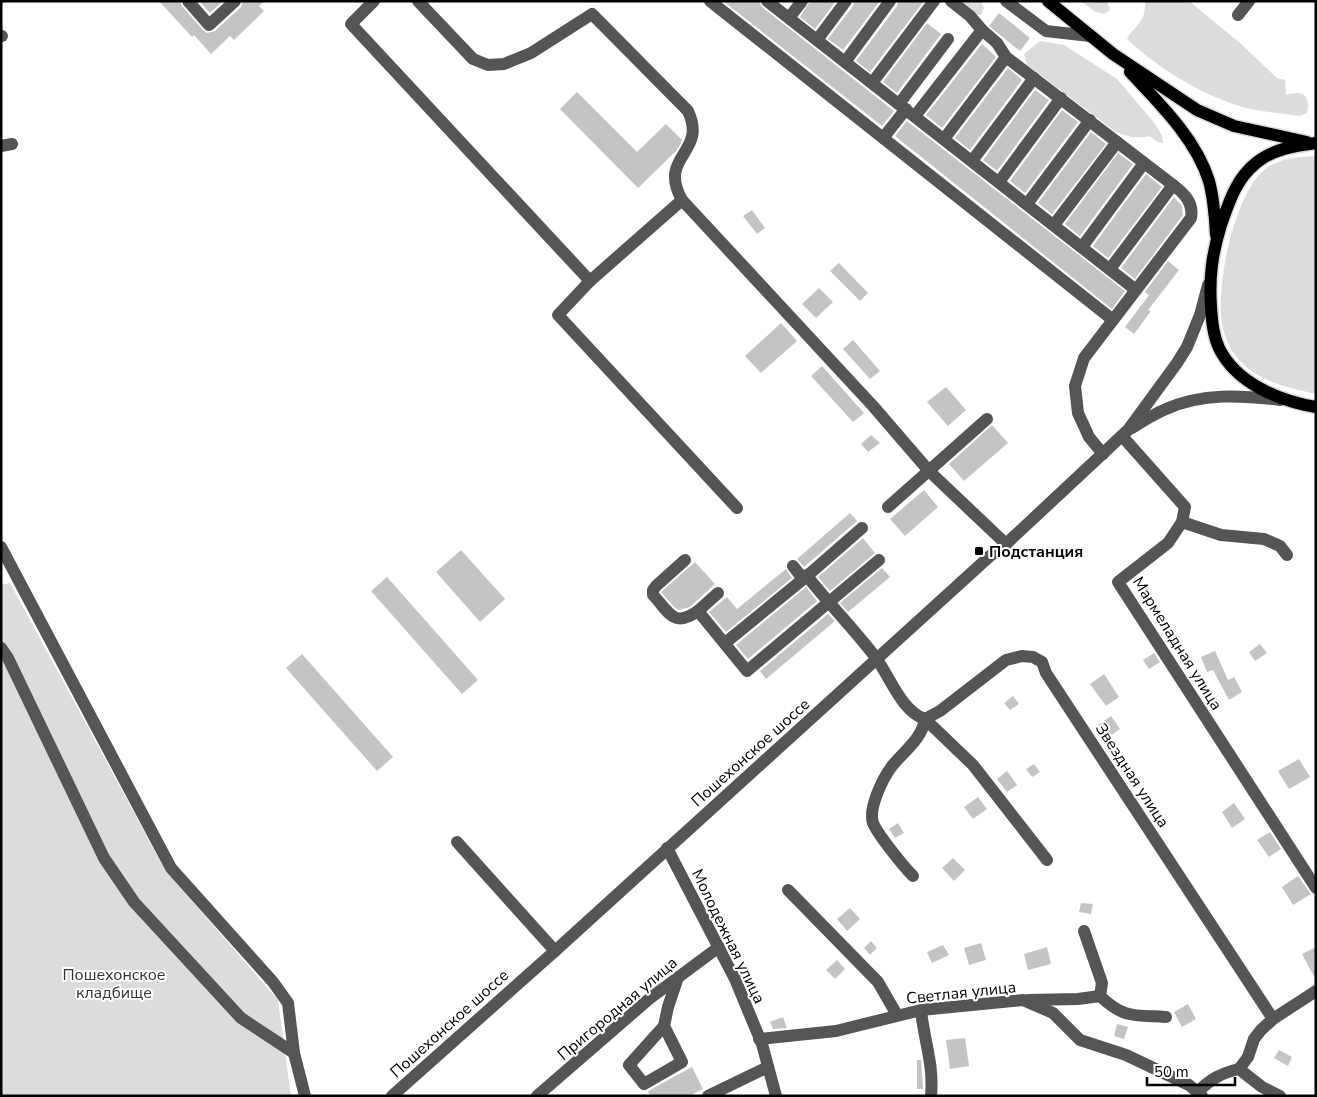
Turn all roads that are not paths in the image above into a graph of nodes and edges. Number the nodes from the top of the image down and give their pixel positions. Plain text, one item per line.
1 (188, 1) edge
2 (235, 1) edge
3 (374, 1) edge
4 (418, 1) edge
5 (710, 1) edge
6 (767, 1) edge
7 (802, 1) edge
8 (846, 1) edge
9 (890, 1) edge
10 (934, 1) edge
11 (951, 1) edge
12 (1006, 1) edge
13 (1048, 1) edge
14 (1249, 1) edge
15 (1238, 14) dead end
16 (789, 18) junction
17 (982, 30) junction
18 (1090, 36) junction
19 (948, 39) dead end
20 (817, 40) junction
21 (1113, 54) junction
22 (1006, 57) junction
23 (845, 62) junction
24 (1034, 78) junction
25 (872, 83) junction
26 (1062, 98) junction
27 (907, 110) junction
28 (1090, 120) junction
29 (882, 138) junction
30 (944, 138) junction
31 (1117, 142) junction
32 (1316, 143) edge
33 (972, 161) junction
34 (1144, 163) junction
35 (999, 182) junction
36 (1173, 185) junction
37 (682, 200) junction
38 (1027, 204) junction
39 (1054, 226) junction
40 (1217, 239) junction
41 (1082, 247) junction
42 (1110, 269) junction
43 (590, 281) junction
44 (1209, 282) junction
45 (1136, 290) junction
46 (1113, 320) junction
47 (1289, 401) junction
48 (1316, 406) edge
49 (987, 419) dead end
50 (1125, 433) junction
51 (1102, 454) junction
52 (929, 471) junction
53 (888, 507) dead end
54 (737, 508) dead end
55 (1182, 522) junction
56 (862, 528) dead end
57 (1006, 544) junction
58 (1, 547) edge
59 (1287, 555) dead end
60 (685, 560) dead end
61 (879, 560) dead end
62 (792, 566) dead end
63 (807, 576) junction
64 (718, 593) dead end
65 (829, 604) junction
66 (698, 611) junction
67 (725, 643) junction
68 (1, 648) edge
69 (877, 658) junction
70 (925, 719) junction
71 (457, 842) dead end
72 (667, 848) junction
73 (1047, 860) dead end
74 (913, 876) dead end
75 (1316, 888) edge
76 (788, 890) dead end
77 (1084, 931) dead end
78 (719, 947) junction
79 (554, 951) junction
80 (678, 977) junction
81 (1312, 993) edge
82 (1100, 996) junction
83 (1023, 1000) junction
84 (921, 1010) junction
85 (897, 1016) junction
86 (1166, 1017) dead end
87 (1273, 1019) junction
88 (664, 1026) junction
89 (760, 1039) junction
90 (294, 1053) junction
91 (768, 1067) junction
92 (1238, 1069) junction
93 (1200, 1094) edge
94 (305, 1096) edge
95 (392, 1096) edge
96 (537, 1096) edge
97 (708, 1096) edge
98 (776, 1096) edge
99 (930, 1096) edge
100 (1280, 1096) edge

1 - 2 street
3 - 43 street
4 - 37 street
5 - 29 street
6 - 16 street
7 - 16 street
8 - 20 street
9 - 23 street
10 - 25 street
11 - 17 street
12 - 18 street
13 - 18 main road
14 - 15 street
16 - 20 street
17 - 22 street
17 - 27 street
18 - 21 main road
19 - 27 street
20 - 23 street
21 - 32 main road
21 - 40 main road
22 - 24 street
22 - 30 street
23 - 25 street
24 - 26 street
24 - 33 street
25 - 27 street
26 - 28 street
26 - 35 street
27 - 29 street
27 - 30 street
28 - 31 street
28 - 38 street
29 - 46 street
30 - 33 street
31 - 34 street
31 - 39 street
32 - 40 main road
33 - 35 street
34 - 36 street
34 - 41 street
35 - 38 street
36 - 42 street
36 - 45 street
37 - 43 street
37 - 52 street
38 - 39 street
39 - 41 street
40 - 44 main road
41 - 42 street
42 - 45 street
43 - 54 street
44 - 47 main road
44 - 50 street
45 - 46 street
46 - 51 street
47 - 48 main road
47 - 50 street
49 - 52 street
50 - 51 street, Пошехонское шоссе
50 - 55 street
51 - 57 street, Пошехонское шоссе
52 - 53 street
52 - 57 street
55 - 59 street
55 - 75 street, Мармеладная улица
56 - 63 street
57 - 69 street, Пошехонское шоссе
58 - 90 street
60 - 66 street
61 - 65 street
62 - 63 street
63 - 65 street
63 - 67 street
64 - 66 street
65 - 67 street
65 - 69 street
66 - 67 street
68 - 90 street
69 - 70 street
69 - 72 street, Пошехонское шоссе
70 - 73 street
70 - 74 street
70 - 87 street, Звездная улица
71 - 79 street
72 - 78 street, Молодежная улица
72 - 79 street, Пошехонское шоссе
76 - 85 street
77 - 82 street
78 - 80 street, Пригородная улица
78 - 89 street, Молодежная улица
79 - 95 street, Пошехонское шоссе
80 - 88 street
80 - 96 street, Пригородная улица
81 - 87 street
82 - 83 street
82 - 86 street
83 - 84 street, Светлая улица
83 - 93 street, Светлая улица
84 - 85 street, Светлая улица
84 - 99 street
85 - 89 street, Светлая улица
87 - 92 street
88 - 88 street
89 - 91 street, Молодежная улица
90 - 94 street
91 - 97 street
91 - 98 street, Молодежная улица
92 - 93 street
92 - 100 street

